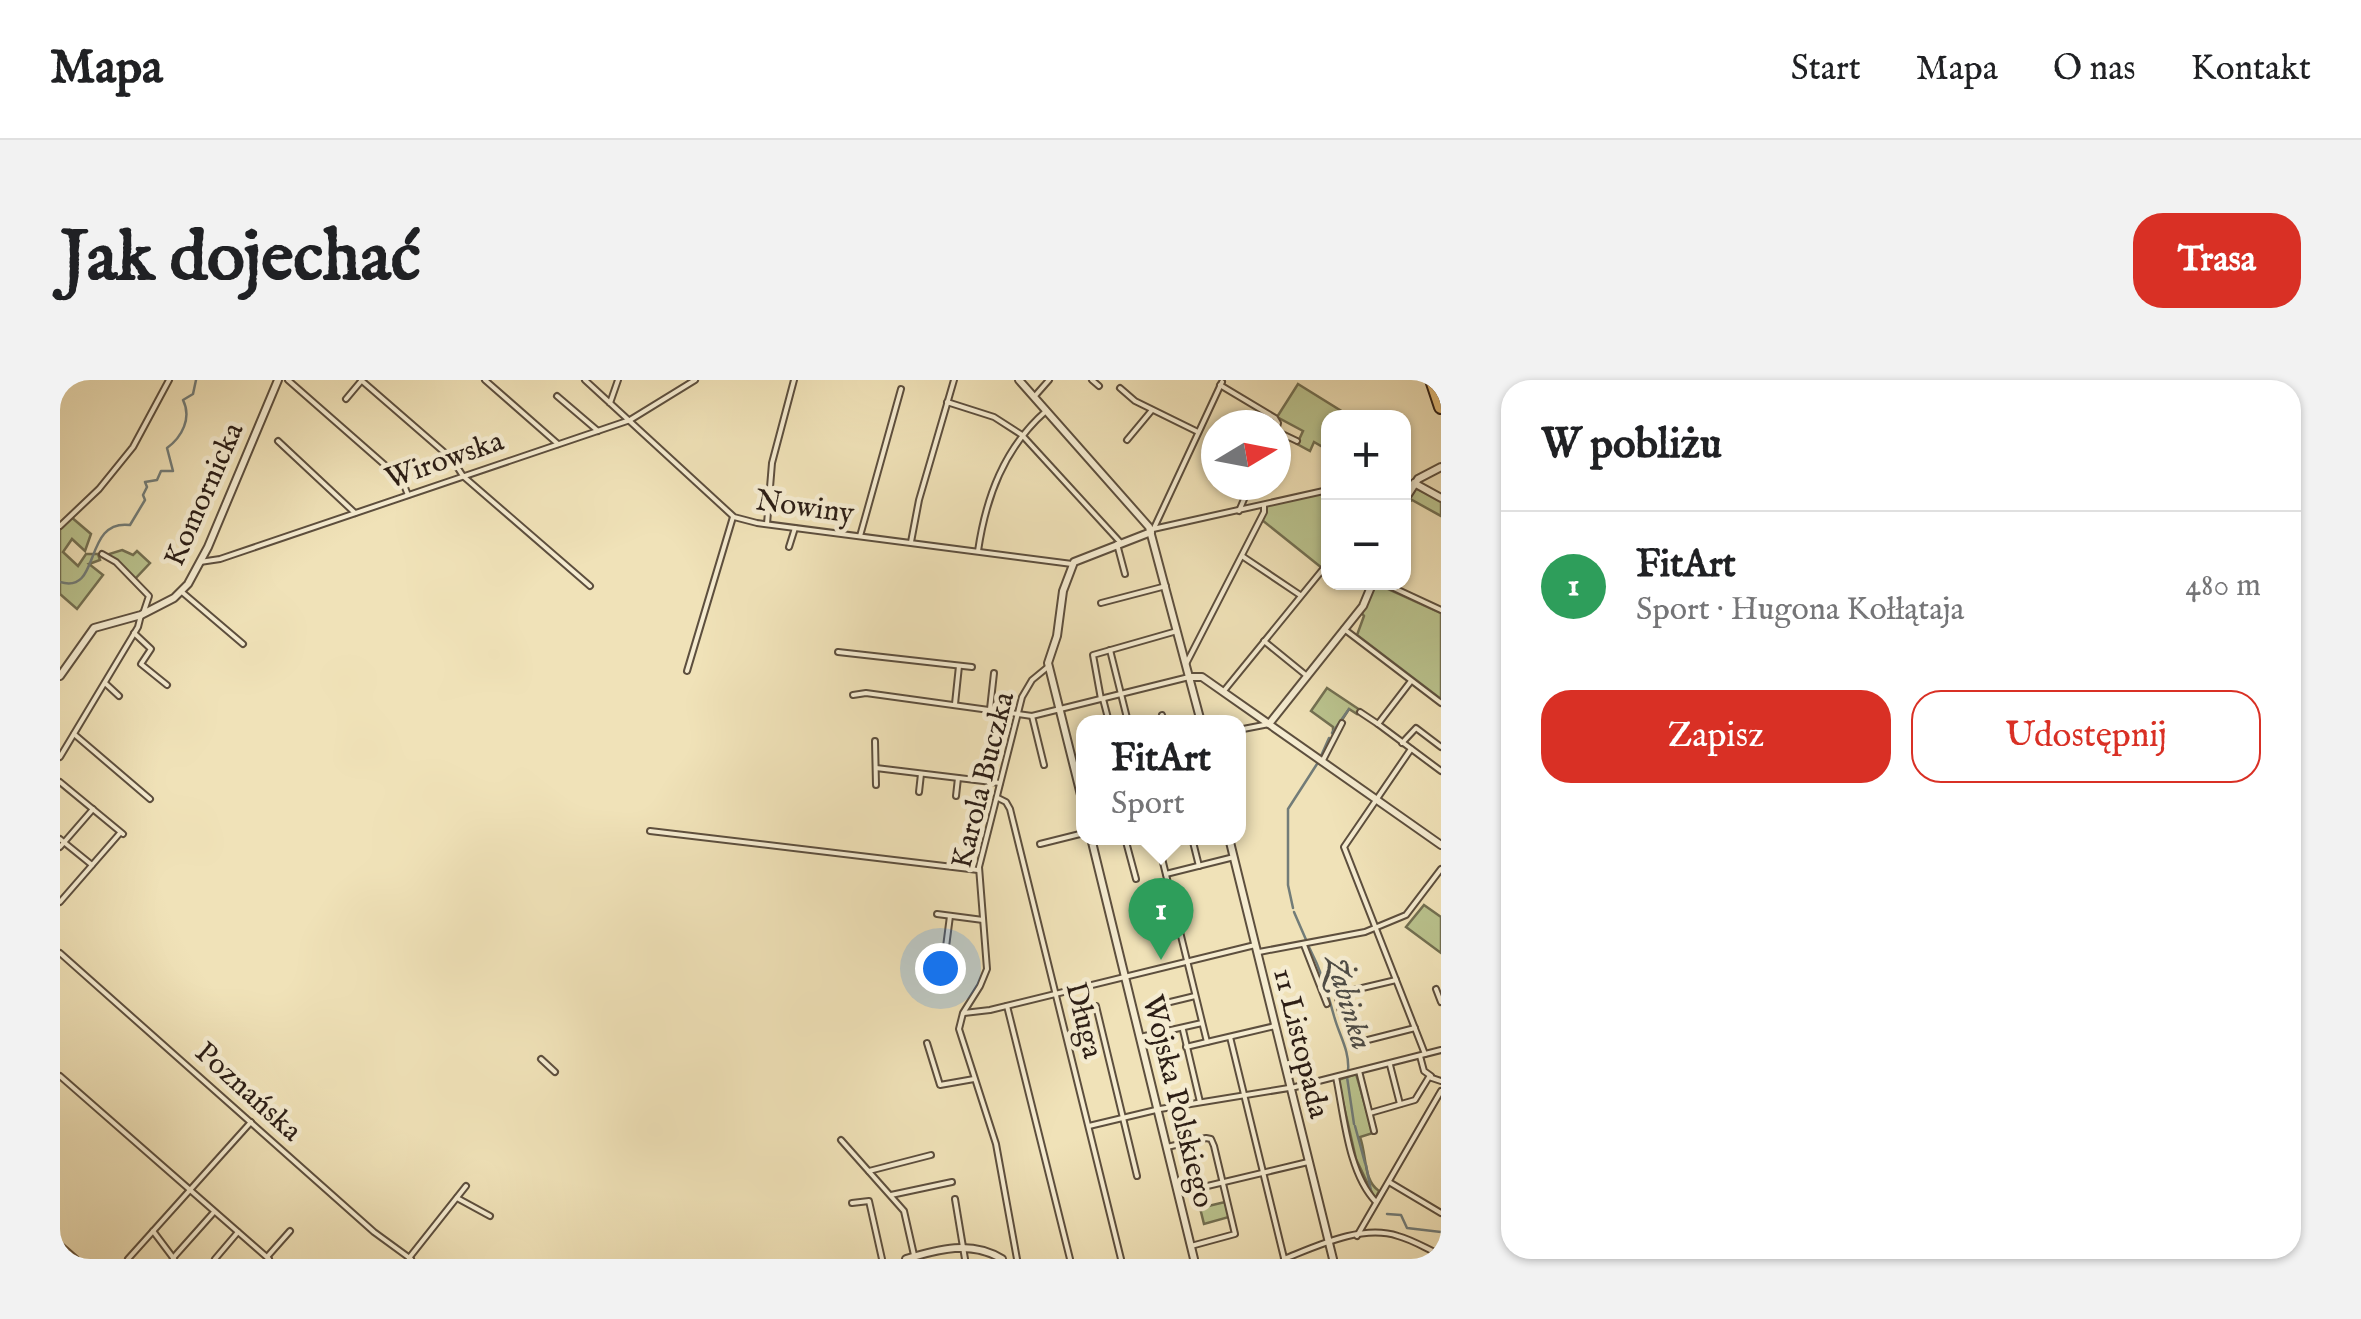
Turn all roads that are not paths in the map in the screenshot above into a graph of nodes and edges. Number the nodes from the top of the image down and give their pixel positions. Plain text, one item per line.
1 (169, 380) edge
2 (278, 380) edge
3 (288, 380) edge
4 (361, 380) edge
5 (485, 380) edge
6 (585, 380) edge
7 (618, 380) edge
8 (695, 380) edge
9 (794, 380) edge
10 (954, 380) edge
11 (1019, 380) edge
12 (1050, 380) edge
13 (1092, 380) edge
14 (1432, 380) edge
15 (1221, 384) edge
16 (1099, 386) dead end
17 (1120, 388) dead end
18 (901, 389) dead end
19 (557, 396) dead end
20 (1034, 398) junction
21 (346, 399) dead end
22 (947, 402) junction
23 (610, 403) junction
24 (1441, 408) edge
25 (1046, 410) junction
26 (1152, 410) junction
27 (1261, 410) edge
28 (630, 420) junction
29 (598, 430) junction
30 (1198, 432) junction
31 (1022, 434) junction
32 (1291, 438) edge
33 (1126, 440) dead end
34 (1298, 441) dead end
35 (278, 442) dead end
36 (558, 444) junction
37 (1441, 467) edge
38 (463, 476) junction
39 (1411, 481) joint
40 (1321, 492) edge
41 (408, 495) junction
42 (1441, 498) edge
43 (1244, 500) edge
44 (1264, 505) junction
45 (1239, 511) junction
46 (355, 513) junction
47 (733, 517) junction
48 (767, 524) junction
49 (60, 526) edge
50 (795, 528) junction
51 (1152, 530) junction
52 (860, 536) junction
53 (912, 542) junction
54 (1118, 543) junction
55 (789, 547) dead end
56 (978, 551) junction
57 (102, 554) dead end
58 (1242, 556) junction
59 (200, 562) junction
60 (1072, 564) junction
61 (1321, 571) edge
62 (1126, 574) dead end
63 (590, 586) dead end
64 (1166, 586) junction
65 (1369, 590) edge
66 (1398, 590) edge
67 (182, 592) junction
68 (1300, 596) junction
69 (1101, 603) dead end
70 (1441, 610) edge
71 (142, 614) junction
72 (1344, 629) junction
73 (1177, 630) junction
74 (134, 633) junction
75 (1264, 641) junction
76 (243, 644) dead end
77 (1110, 650) junction
78 (838, 652) dead end
79 (1186, 664) junction
80 (959, 666) junction
81 (972, 667) dead end
82 (1047, 667) junction
83 (689, 670) dead end
84 (994, 674) dead end
85 (60, 676) edge
86 (1307, 676) junction
87 (1189, 677) junction
88 (1411, 680) junction
89 (105, 683) junction
90 (167, 686) dead end
91 (1222, 692) junction
92 (1121, 694) junction
93 (853, 695) dead end
94 (119, 696) dead end
95 (1102, 699) junction
96 (954, 704) junction
97 (1441, 704) edge
98 (990, 709) junction
99 (1060, 710) junction
100 (1018, 712) junction
101 (1360, 712) dead end
102 (1107, 715) edge
103 (1126, 715) edge
104 (1198, 715) edge
105 (1032, 716) junction
106 (1268, 724) junction
107 (1342, 724) dead end
108 (1378, 724) junction
109 (1246, 728) edge
110 (74, 734) junction
111 (875, 741) dead end
112 (1402, 743) junction
113 (1441, 747) edge
114 (1411, 749) junction
115 (60, 756) edge
116 (1322, 762) junction
117 (1044, 765) dead end
118 (876, 768) junction
119 (1074, 768) joint
120 (1441, 771) edge
121 (921, 774) junction
122 (1076, 776) edge
123 (958, 778) junction
124 (60, 782) edge
125 (1002, 783) junction
126 (876, 785) dead end
127 (919, 792) dead end
128 (956, 796) dead end
129 (998, 798) junction
130 (150, 799) dead end
131 (1375, 799) junction
132 (92, 809) junction
133 (650, 831) dead end
134 (1076, 836) edge
135 (62, 843) edge
136 (1040, 844) dead end
137 (1093, 845) edge
138 (1128, 845) edge
139 (1159, 845) edge
140 (1194, 845) edge
141 (1231, 845) edge
142 (1441, 846) edge
143 (1234, 858) junction
144 (92, 866) junction
145 (1198, 866) junction
146 (1441, 869) edge
147 (978, 870) junction
148 (1166, 874) junction
149 (1136, 879) dead end
150 (60, 902) edge
151 (937, 914) dead end
152 (950, 916) junction
153 (984, 920) junction
154 (1375, 928) junction
155 (1304, 945) junction
156 (1256, 949) junction
157 (60, 952) edge
158 (1187, 962) junction
159 (943, 970) dead end
160 (1126, 978) junction
161 (1396, 980) junction
162 (1436, 989) dead end
163 (1055, 994) junction
164 (1195, 996) junction
165 (1441, 1002) edge
166 (1166, 1003) dead end
167 (1327, 1004) dead end
168 (1007, 1006) junction
169 (1096, 1006) dead end
170 (963, 1012) junction
171 (1341, 1012) dead end
172 (1202, 1023) junction
173 (1275, 1026) junction
174 (1415, 1028) junction
175 (1183, 1030) junction
176 (1140, 1037) junction
177 (1230, 1037) junction
178 (1207, 1042) junction
179 (928, 1043) dead end
180 (1352, 1044) dead end
181 (1186, 1047) junction
182 (1441, 1050) edge
183 (1423, 1055) junction
184 (541, 1059) dead end
185 (1390, 1063) junction
186 (1359, 1071) junction
187 (555, 1072) dead end
188 (60, 1076) edge
189 (1430, 1076) junction
190 (1336, 1077) junction
191 (974, 1079) junction
192 (1441, 1081) edge
193 (1290, 1088) junction
194 (1441, 1091) edge
195 (1244, 1095) junction
196 (1200, 1102) junction
197 (1400, 1104) junction
198 (1158, 1109) junction
199 (1370, 1112) junction
200 (1122, 1118) junction
201 (250, 1122) junction
202 (1088, 1126) junction
203 (1374, 1131) dead end
204 (841, 1140) dead end
205 (1169, 1146) junction
206 (931, 1155) dead end
207 (1308, 1162) junction
208 (870, 1171) junction
209 (1263, 1173) junction
210 (1137, 1176) dead end
211 (952, 1182) dead end
212 (1223, 1182) junction
213 (1389, 1182) junction
214 (466, 1186) dead end
215 (190, 1191) junction
216 (1178, 1193) junction
217 (891, 1195) junction
218 (457, 1198) junction
219 (955, 1199) dead end
220 (1376, 1202) junction
221 (852, 1203) dead end
222 (1440, 1210) edge
223 (214, 1212) junction
224 (490, 1216) dead end
225 (153, 1231) junction
226 (290, 1231) dead end
227 (238, 1232) junction
228 (1357, 1236) junction
229 (1328, 1242) junction
230 (1193, 1246) junction
231 (61, 1247) edge
232 (963, 1247) junction
233 (1441, 1255) edge
234 (408, 1257) edge
235 (130, 1258) edge
236 (173, 1258) edge
237 (268, 1258) edge
238 (912, 1258) edge
239 (1016, 1258) edge
240 (75, 1259) edge
241 (214, 1259) edge
242 (398, 1259) edge
243 (882, 1259) edge
244 (965, 1259) edge
245 (1002, 1259) edge
246 (1070, 1259) edge
247 (1121, 1259) edge
248 (1194, 1259) edge
249 (1284, 1259) edge
250 (1333, 1259) edge

1 - 49 street
2 - 59 street, Komornicka
3 - 41 street
4 - 21 street
4 - 38 street
5 - 36 street
6 - 23 street, Nowiny
7 - 23 street
8 - 28 street, Wirowska
9 - 48 street
10 - 22 street
11 - 20 street
12 - 20 street
13 - 16 street
14 - 24 highway
15 - 27 street
15 - 30 street
17 - 26 street
18 - 52 street
19 - 29 street
20 - 25 street
22 - 31 street
22 - 53 street
23 - 28 street, Nowiny
25 - 31 street
25 - 51 street
26 - 30 street
26 - 33 street
28 - 29 street, Wirowska
28 - 47 street, Nowiny
29 - 36 street, Wirowska
30 - 51 street
31 - 54 street
31 - 56 street
32 - 34 street
35 - 46 street
36 - 38 street, Wirowska
37 - 39 street
38 - 41 street, Wirowska
38 - 63 street
39 - 42 street
40 - 44 street
41 - 46 street, Wirowska
43 - 45 street
44 - 45 street
44 - 58 street
45 - 51 street
46 - 59 street, Wirowska
47 - 48 street, Nowiny
47 - 83 street
48 - 50 street, Nowiny
50 - 52 street, Nowiny
50 - 55 street
51 - 54 street
51 - 64 street
52 - 53 street, Nowiny
53 - 56 street, Nowiny
54 - 60 street
54 - 62 street
56 - 60 street, Nowiny
57 - 71 street
58 - 68 street
58 - 79 street
59 - 67 street, Komornicka
60 - 82 street
61 - 68 street
64 - 69 street
64 - 73 street
65 - 72 street
66 - 70 street
67 - 71 street, Komornicka
67 - 76 street
68 - 75 street
71 - 74 street
71 - 85 street, Komornicka
72 - 86 street
72 - 88 street
73 - 77 street
73 - 79 street
74 - 89 street
74 - 90 street
75 - 86 street
75 - 91 street
77 - 92 street
77 - 95 street
78 - 80 street
79 - 87 street
80 - 81 street
80 - 96 street
82 - 99 street
82 - 100 street, Karola Buczka
84 - 98 street
86 - 106 street
87 - 91 street
87 - 92 street
87 - 104 street
88 - 97 street
88 - 108 street
89 - 94 street
89 - 110 street
91 - 106 street
92 - 95 street
92 - 103 street
93 - 96 street
95 - 99 street
95 - 102 street
96 - 98 street
98 - 100 street
99 - 105 street
99 - 119 street
100 - 105 street
100 - 125 street, Karola Buczka
101 - 108 street
105 - 117 street
106 - 109 street
106 - 116 street
107 - 116 street
108 - 112 street
110 - 115 street
110 - 130 street
111 - 118 street
112 - 113 street
112 - 114 street
114 - 120 street
114 - 131 street
116 - 131 street
118 - 121 street
118 - 126 street
119 - 122 street
121 - 123 street
121 - 127 street
123 - 125 street
123 - 128 street
124 - 132 street
125 - 129 street, Karola Buczka
129 - 147 street, Karola Buczka
129 - 163 street, Długa
131 - 142 street
131 - 154 street
132 - 135 street
132 - 144 street
133 - 147 street
134 - 136 street
135 - 144 street
137 - 160 street, Wojska Polskiego
138 - 149 street
139 - 148 street
140 - 145 street
141 - 143 street, 11 Listopada
143 - 145 street
143 - 156 street, 11 Listopada
144 - 150 street
145 - 148 street
146 - 154 street
147 - 153 street, Karola Buczka
148 - 158 street
151 - 152 street
152 - 153 street
152 - 159 street
153 - 170 street, Karola Buczka
154 - 155 street
154 - 161 street
155 - 156 street
155 - 167 street
156 - 158 street
156 - 173 street, 11 Listopada
157 - 201 street, Poznańska
158 - 160 street
158 - 164 street
160 - 163 street
160 - 176 street, Wojska Polskiego
161 - 171 street
161 - 174 street
162 - 165 street
163 - 168 street
163 - 202 street, Długa
164 - 166 street
164 - 172 street
168 - 170 street
168 - 246 street
169 - 200 street
170 - 191 street
172 - 175 street
172 - 178 street
173 - 177 street
173 - 193 street, 11 Listopada
174 - 180 street
174 - 183 street
175 - 176 street
175 - 181 street
176 - 198 street, Wojska Polskiego
177 - 178 street
177 - 195 street
178 - 181 street
179 - 191 street
181 - 196 street
182 - 183 street
183 - 185 street
183 - 189 street
184 - 187 street
185 - 186 street
185 - 197 street
186 - 190 street
186 - 199 street
188 - 215 street
189 - 192 street
189 - 197 street
190 - 193 street
190 - 220 street
191 - 239 street
193 - 195 street
193 - 207 street, 11 Listopada
194 - 213 street
195 - 196 street
195 - 209 street
196 - 198 street
197 - 199 street
198 - 200 street
198 - 205 street, Wojska Polskiego
199 - 203 street
200 - 202 street
200 - 210 street
201 - 215 street
201 - 234 street, Poznańska
202 - 247 street, Długa
204 - 208 street
205 - 212 street
205 - 216 street, Wojska Polskiego
206 - 208 street
207 - 209 street
207 - 229 street, 11 Listopada
208 - 217 street
209 - 212 street
209 - 249 street
211 - 217 street
212 - 216 street
212 - 230 street
213 - 220 street
213 - 222 street
214 - 218 street
215 - 223 street
215 - 225 street
216 - 230 street, Wojska Polskiego
217 - 238 street
218 - 224 street
218 - 234 street
219 - 232 street
220 - 228 street
221 - 243 street
223 - 227 street
223 - 236 street
225 - 235 street
225 - 236 street
226 - 237 street
227 - 237 street
227 - 241 street
228 - 229 street
228 - 233 street
229 - 249 street
229 - 250 street, 11 Listopada
230 - 248 street, Wojska Polskiego
231 - 240 street
232 - 238 street
232 - 244 street
232 - 245 street
234 - 242 street

